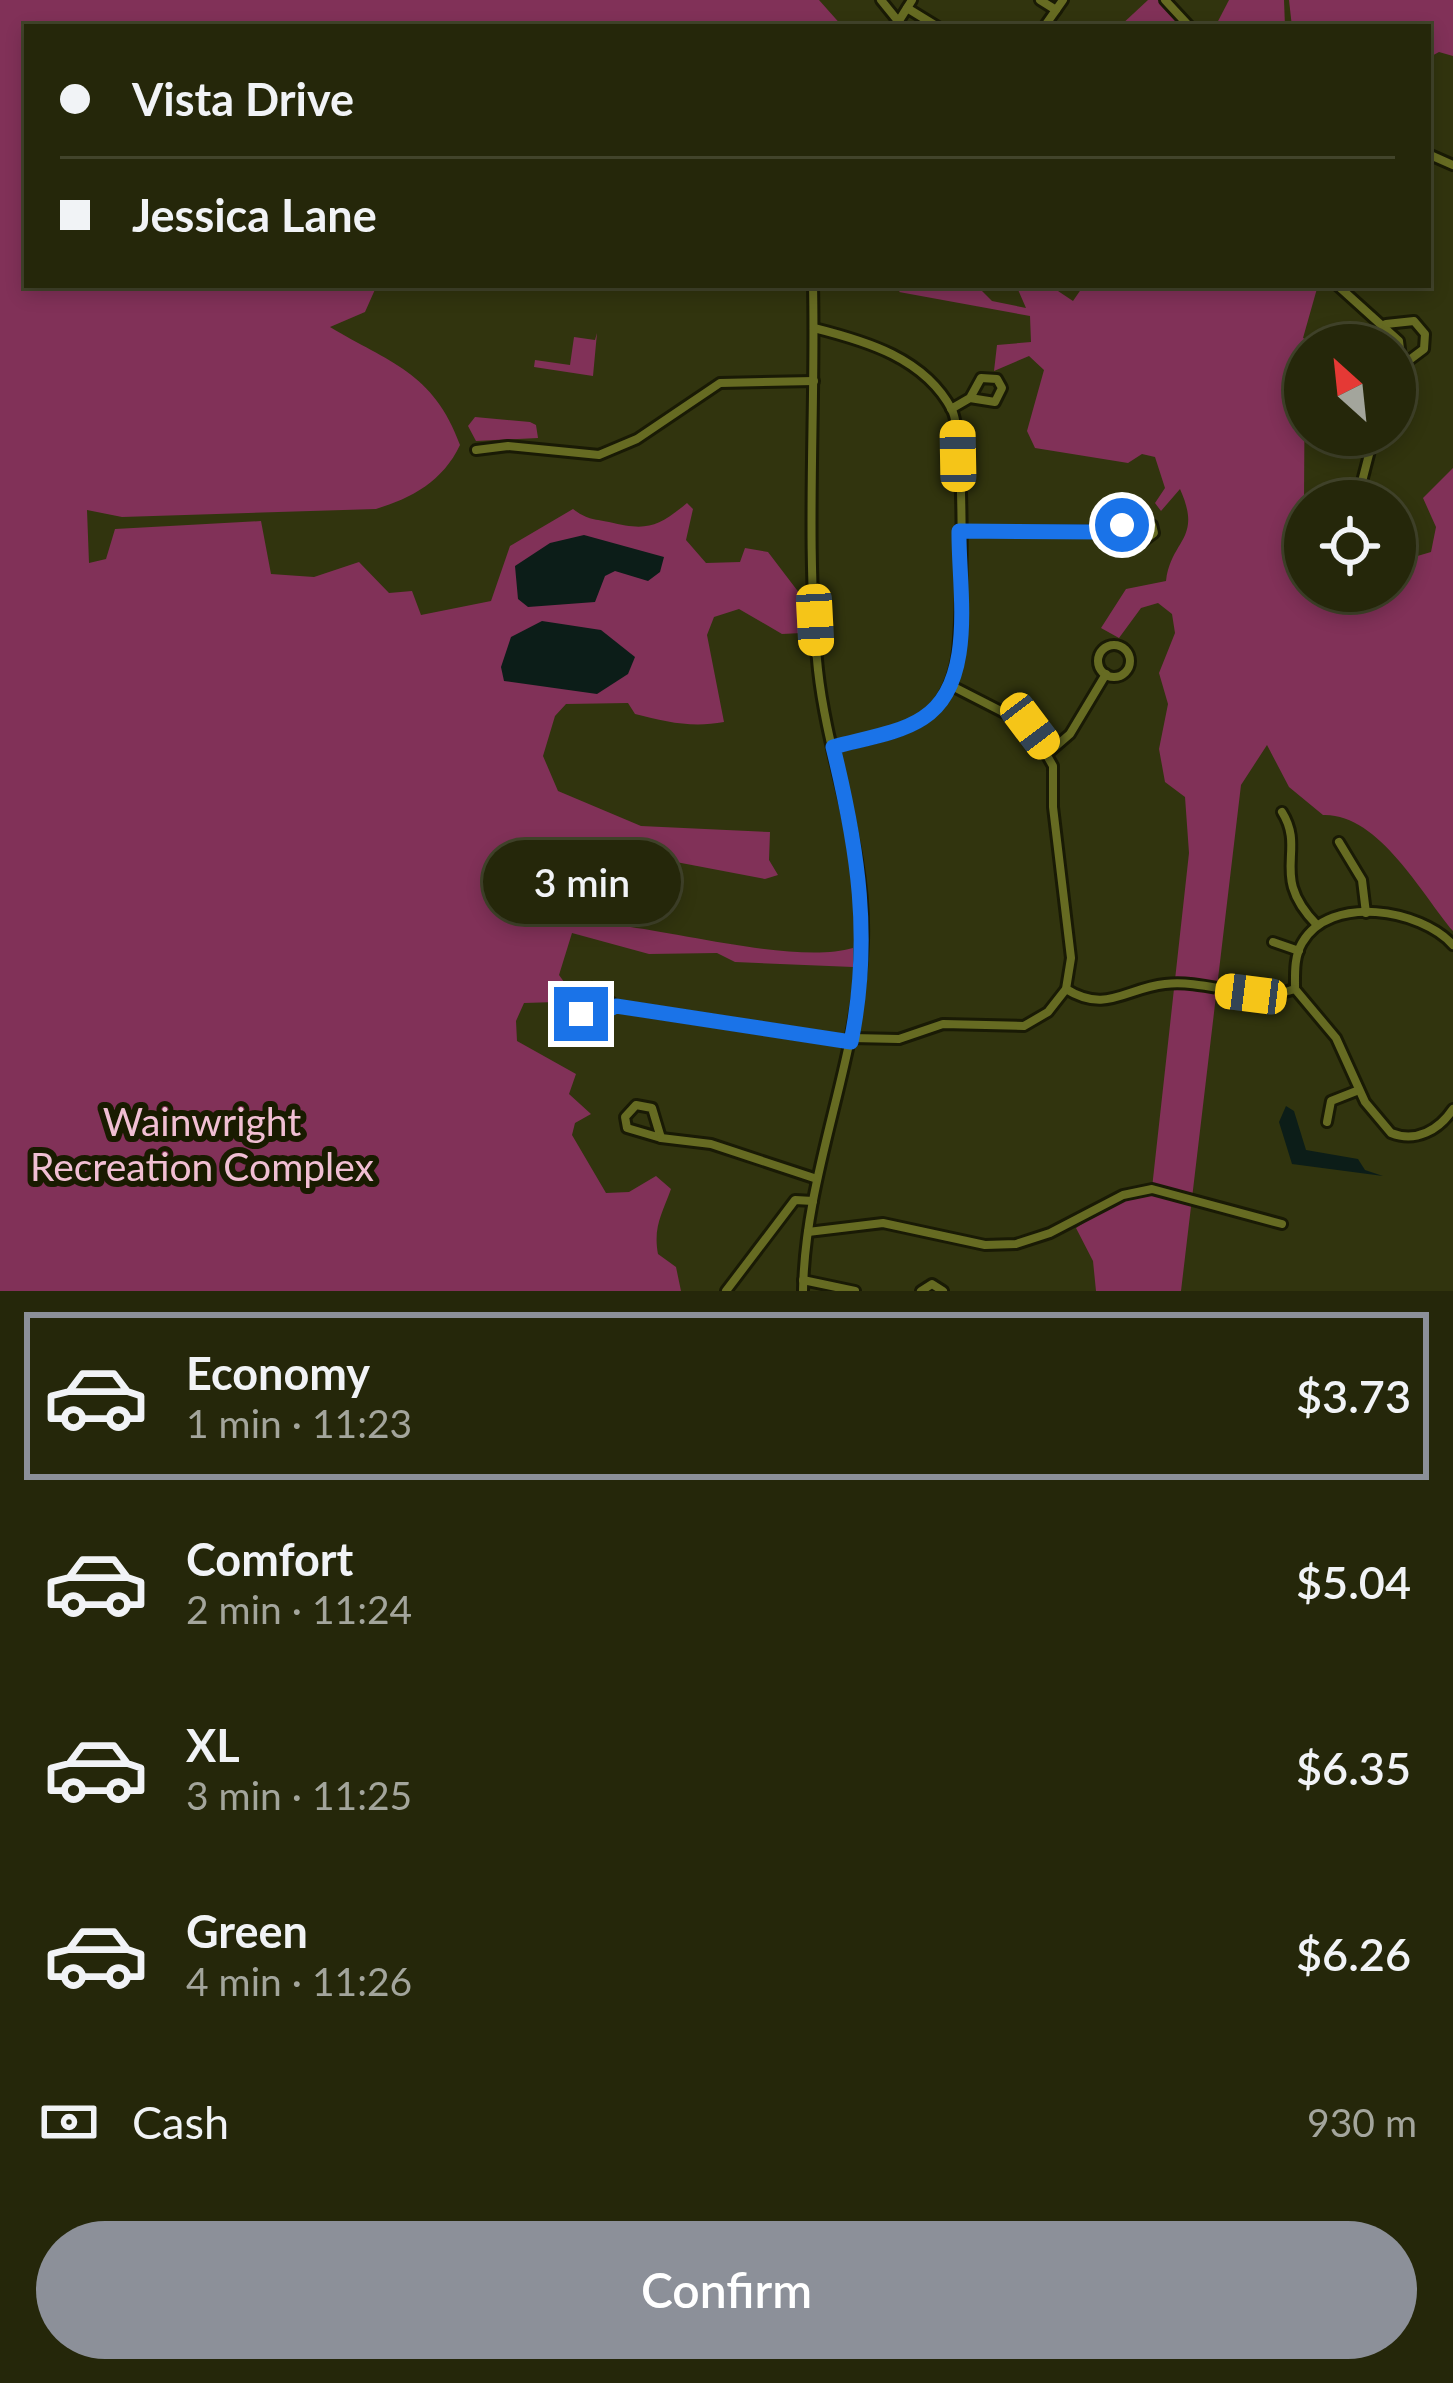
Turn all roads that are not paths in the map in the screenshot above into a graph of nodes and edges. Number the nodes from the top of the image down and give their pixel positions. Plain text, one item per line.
1 (880, 0) edge
2 (1040, 0) edge
3 (1063, 0) edge
4 (1165, 0) edge
5 (909, 4) edge
6 (1056, 10) junction
7 (897, 24) edge
8 (934, 24) edge
9 (1046, 24) edge
10 (1187, 24) edge
11 (813, 288) edge
12 (1341, 288) edge
13 (1386, 324) joint
14 (814, 328) junction
15 (1416, 357) edge
16 (814, 381) junction
17 (970, 398) junction
18 (951, 409) junction
19 (476, 450) dead end
20 (959, 531) junction
21 (1117, 531) junction
22 (1106, 674) junction
23 (950, 685) junction
24 (833, 747) junction
25 (1048, 753) junction
26 (1282, 812) dead end
27 (1339, 842) dead end
28 (1366, 913) junction
29 (1317, 925) junction
30 (1274, 942) dead end
31 (1453, 945) edge
32 (1299, 951) junction
33 (1066, 989) junction
34 (1295, 989) junction
35 (616, 1006) junction
36 (852, 1040) junction
37 (1359, 1090) junction
38 (1453, 1109) edge
39 (1327, 1121) dead end
40 (661, 1138) junction
41 (817, 1179) junction
42 (813, 1201) junction
43 (1282, 1223) dead end
44 (808, 1232) junction
45 (803, 1286) edge
46 (725, 1291) edge
47 (855, 1291) edge
48 (920, 1291) edge
49 (943, 1291) edge

1 - 7 street
2 - 6 street
3 - 6 street
4 - 10 street
5 - 7 street
5 - 8 street
6 - 9 street
11 - 14 street
12 - 13 street
13 - 15 street
14 - 16 street
14 - 18 street
16 - 19 street
16 - 24 street
17 - 17 street
17 - 18 street
18 - 20 street
20 - 21 street
20 - 23 street
21 - 21 street
22 - 22 street
22 - 25 street
23 - 24 street
23 - 25 street
24 - 36 street
25 - 33 street
26 - 29 street
27 - 28 street
28 - 29 street
28 - 31 street
29 - 32 street
30 - 32 street
32 - 34 street
33 - 34 street
33 - 36 street
34 - 37 street
35 - 35 street
35 - 36 street
36 - 41 street
37 - 38 street
37 - 39 street
40 - 40 street
40 - 41 street
41 - 42 street
42 - 44 street
42 - 46 street
43 - 44 street
44 - 45 street
45 - 47 street
48 - 49 street

